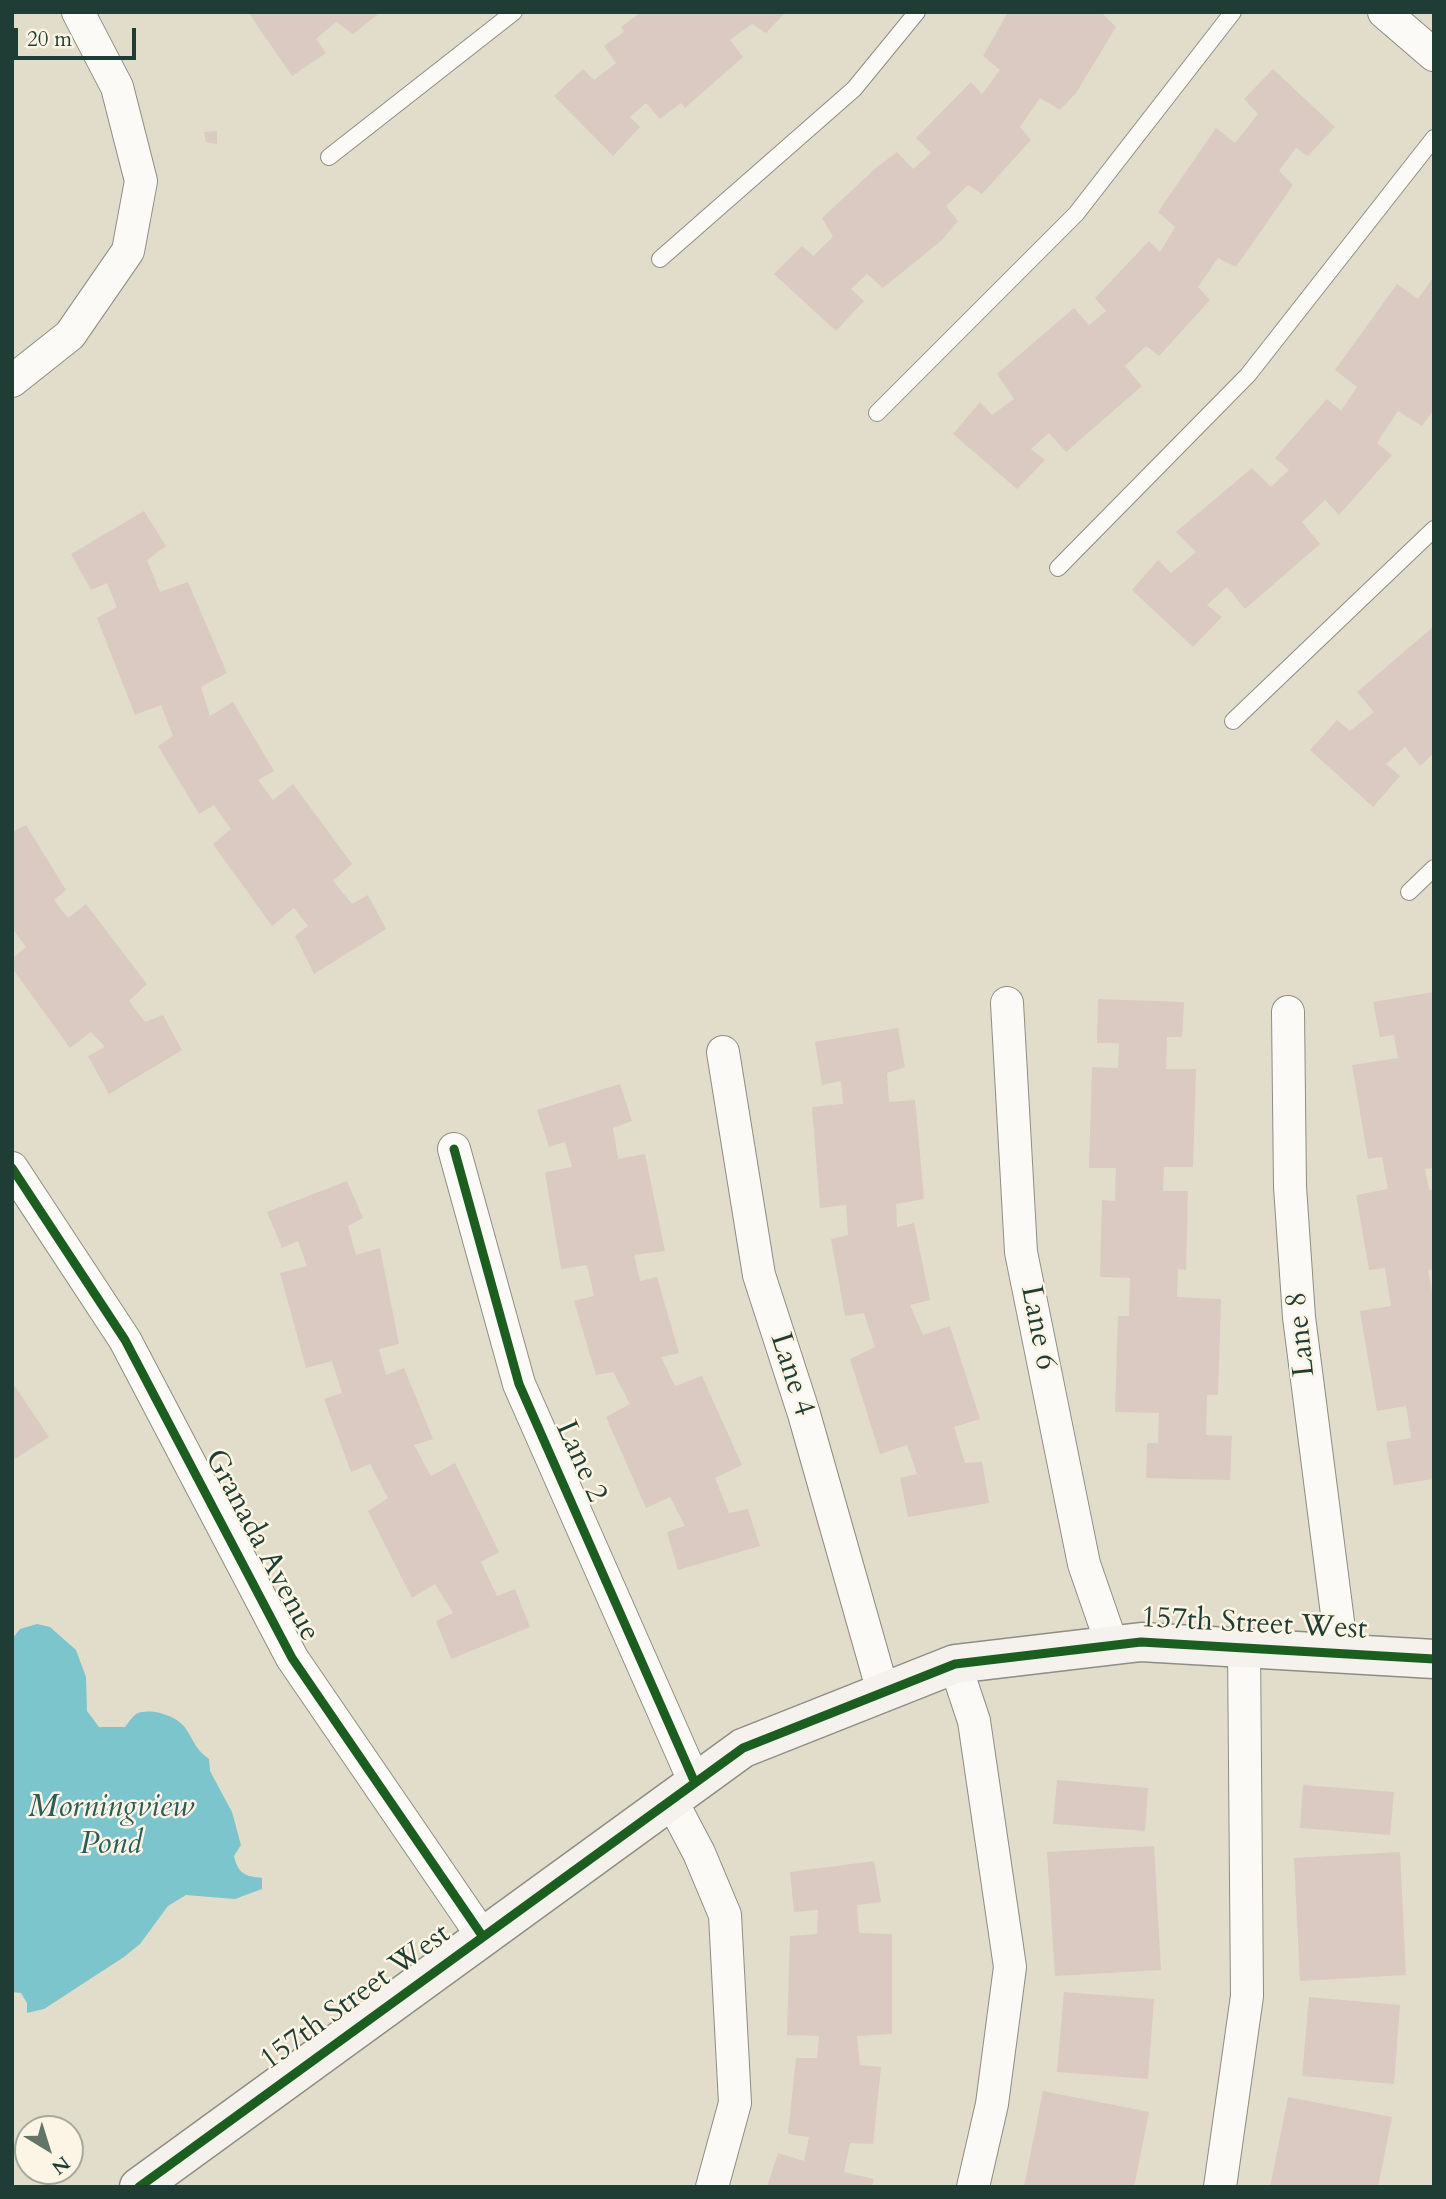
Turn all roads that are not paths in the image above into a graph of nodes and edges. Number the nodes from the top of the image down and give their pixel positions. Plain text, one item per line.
1 (78, 12) edge
2 (514, 12) edge
3 (917, 12) edge
4 (1233, 12) edge
5 (1384, 12) edge
6 (1434, 55) edge
7 (1434, 138) edge
8 (329, 157) dead end
9 (660, 259) dead end
10 (12, 381) edge
11 (877, 413) dead end
12 (1434, 529) edge
13 (1058, 568) dead end
14 (1233, 721) dead end
15 (1434, 868) edge
16 (1409, 892) dead end
17 (1007, 1003) dead end
18 (1288, 1012) dead end
19 (723, 1052) dead end
20 (454, 1149) dead end
21 (12, 1168) edge
22 (1112, 1646) junction
23 (1244, 1648) junction
24 (1342, 1653) junction
25 (1434, 1659) edge
26 (955, 1664) junction
27 (883, 1692) junction
28 (683, 1791) junction
29 (483, 1937) junction
30 (139, 2187) edge
31 (712, 2187) edge
32 (973, 2187) edge
33 (1220, 2187) edge

1 - 10 street
2 - 8 lane
3 - 9 lane
4 - 11 lane
5 - 6 street
7 - 13 lane
12 - 14 lane
15 - 16 lane
17 - 22 street, Lane 6
18 - 24 street, Lane 8
19 - 27 street, Lane 4
20 - 28 street, Lane 2
21 - 29 street, Granada Avenue
22 - 23 street, 157th Street West
22 - 26 street, 157th Street West
23 - 24 street, 157th Street West
23 - 33 street
24 - 25 street, 157th Street West
26 - 27 street, 157th Street West
26 - 32 street
27 - 28 street, 157th Street West
28 - 29 street, 157th Street West
28 - 31 street, Lane 2
29 - 30 street, 157th Street West

